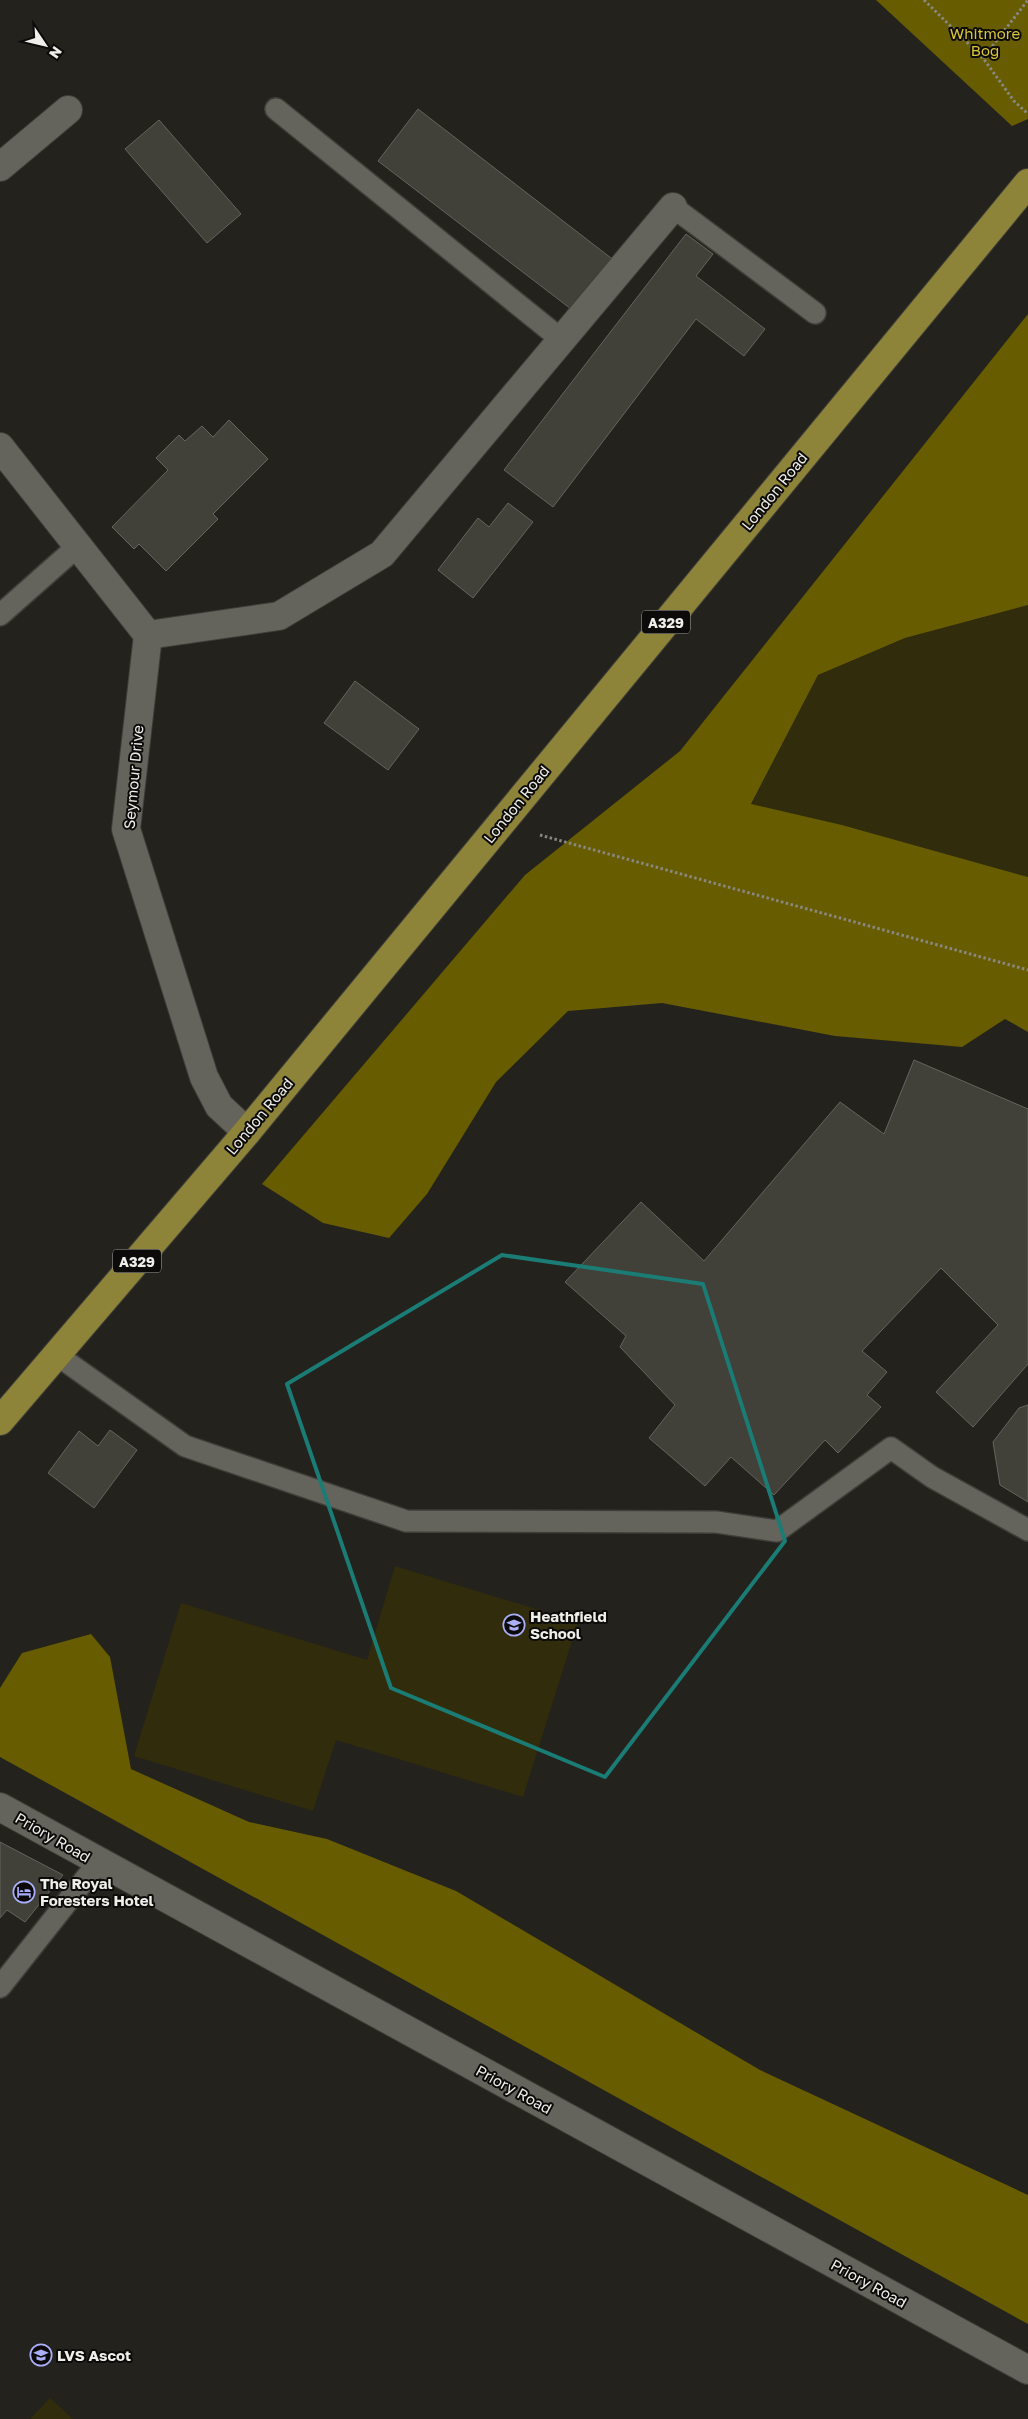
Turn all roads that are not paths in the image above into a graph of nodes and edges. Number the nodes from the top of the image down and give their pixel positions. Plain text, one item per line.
1 (276, 109) dead end
2 (68, 110) dead end
3 (0, 167) edge
4 (1028, 182) edge
5 (673, 207) joint
6 (815, 313) dead end
7 (562, 340) junction
8 (0, 447) edge
9 (78, 546) junction
10 (0, 615) edge
11 (148, 635) junction
12 (247, 1132) junction
13 (57, 1355) junction
14 (0, 1421) edge
15 (1028, 1530) edge
16 (0, 1807) edge
17 (98, 1863) junction
18 (0, 1987) edge
19 (1028, 2370) edge

1 - 7 lane
2 - 3 street
4 - 12 main road, London Road / A329
5 - 6 lane
5 - 7 street
7 - 11 street
8 - 9 street
9 - 10 lane
9 - 11 street
11 - 12 street, Seymour Drive
12 - 13 main road, London Road / A329
13 - 14 main road, London Road / A329
13 - 15 lane
16 - 17 street, Priory Road
17 - 18 lane
17 - 19 street, Priory Road

